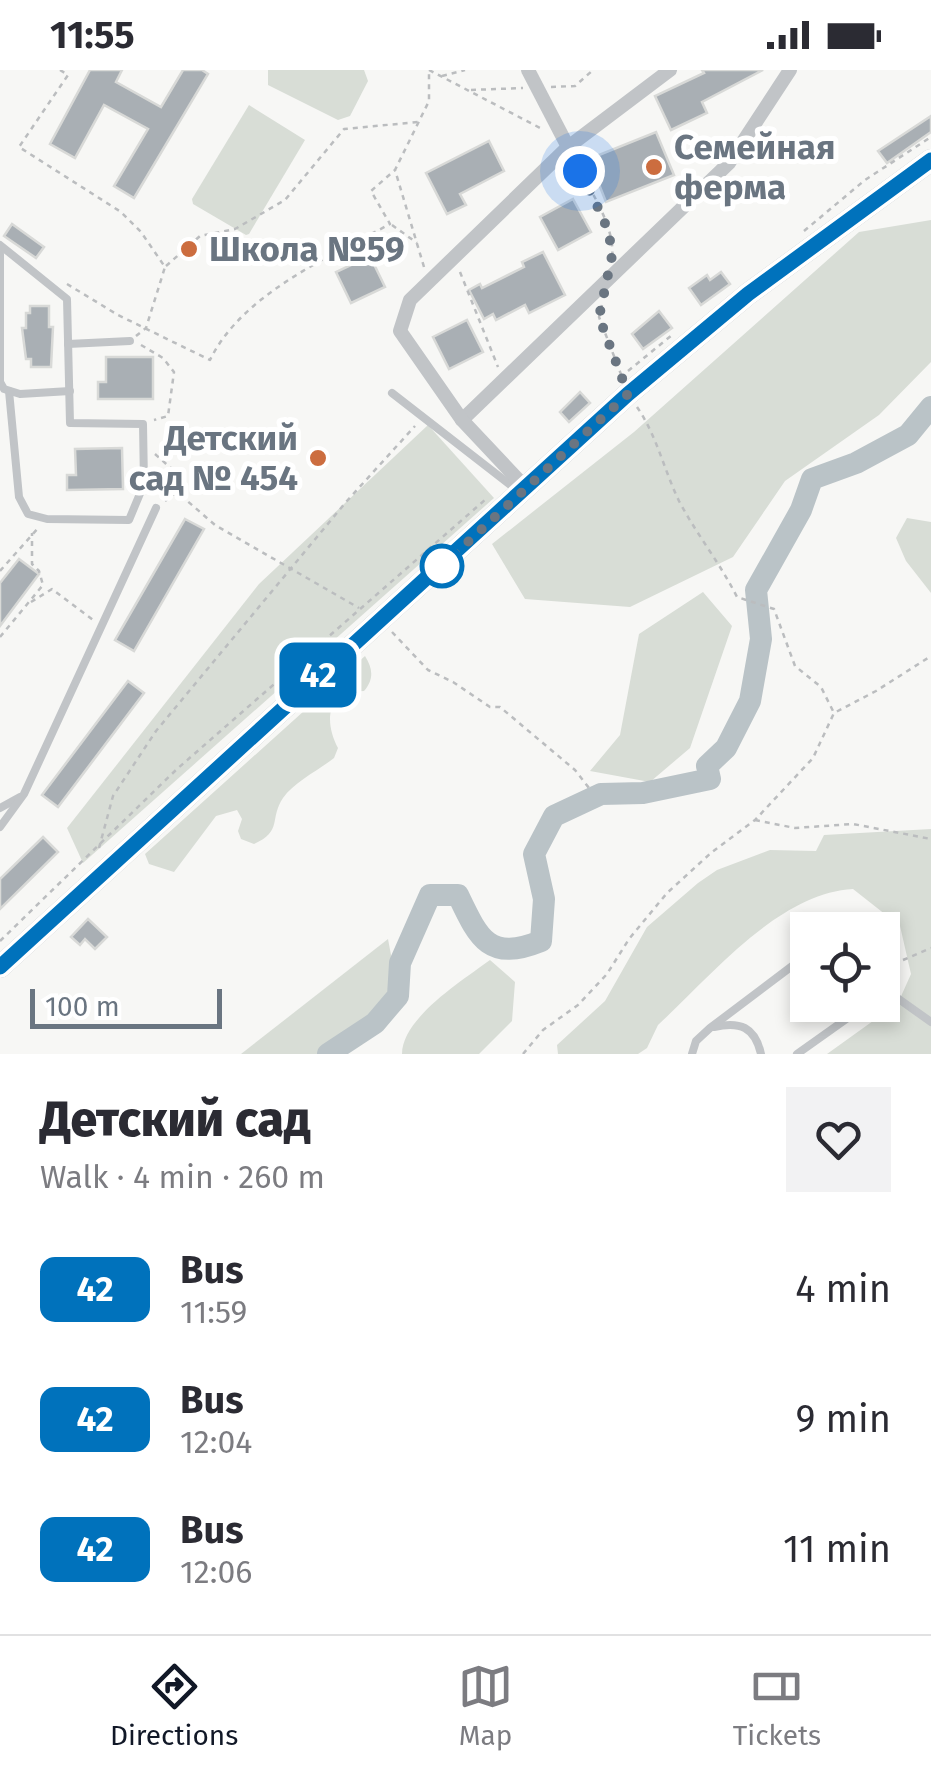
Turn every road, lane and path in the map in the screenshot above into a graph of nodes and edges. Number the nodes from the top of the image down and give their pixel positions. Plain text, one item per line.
1 (60, 70) edge
2 (429, 70) edge
3 (465, 70) edge
4 (528, 70) edge
5 (670, 70) edge
6 (790, 70) edge
7 (442, 76) junction
8 (418, 122) junction
9 (544, 130) dead end
10 (568, 147) junction
11 (931, 160) edge
12 (396, 170) junction
13 (390, 224) junction
14 (417, 243) junction
15 (0, 245) edge
16 (0, 254) edge
17 (454, 257) junction
18 (165, 267) junction
19 (57, 277) dead end
20 (429, 282) junction
21 (607, 282) junction
22 (146, 328) junction
23 (130, 341) joint
24 (68, 344) junction
25 (503, 380) junction
26 (9, 392) junction
27 (70, 392) junction
28 (392, 392) dead end
29 (628, 394) junction
30 (423, 417) junction
31 (462, 420) junction
32 (142, 424) junction
33 (156, 454) dead end
34 (524, 490) junction
35 (176, 492) junction
36 (156, 508) joint
37 (0, 570) edge
38 (290, 570) junction
39 (29, 603) junction
40 (376, 624) junction
41 (103, 626) junction
42 (0, 638) edge
43 (931, 656) edge
44 (834, 713) junction
45 (588, 788) dead end
46 (24, 794) junction
47 (0, 808) edge
48 (756, 820) junction
49 (0, 827) edge
50 (931, 838) edge
51 (99, 848) dead end
52 (931, 948) edge
53 (900, 962) edge
54 (0, 967) edge
55 (790, 968) edge
56 (900, 1002) edge
57 (842, 1022) edge
58 (931, 1022) edge
59 (710, 1028) junction
60 (524, 1054) edge
61 (692, 1054) edge
62 (761, 1054) edge
63 (797, 1054) edge

1 - 18 path
2 - 7 path
2 - 8 path
3 - 7 path
4 - 10 street
5 - 10 street
6 - 21 street
7 - 9 path
8 - 12 path
8 - 18 path
10 - 17 street
10 - 21 path
11 - 29 main road
12 - 13 path
12 - 14 path
13 - 14 path
13 - 22 path
14 - 20 path
15 - 24 lane
16 - 26 lane
17 - 20 street
17 - 25 path
18 - 22 path
19 - 22 path
20 - 31 street
21 - 25 street
21 - 29 path
23 - 24 lane
23 - 32 path
24 - 27 lane
25 - 31 street
26 - 27 lane
26 - 32 lane
27 - 32 lane
28 - 30 lane
29 - 34 main road
29 - 44 path
30 - 34 lane
30 - 38 path
31 - 34 street
33 - 35 path
34 - 40 main road
35 - 36 path
35 - 38 path
36 - 41 lane
37 - 39 path
38 - 40 path
38 - 51 path
39 - 41 path
39 - 42 path
40 - 45 path
40 - 54 main road
41 - 46 lane
43 - 44 path
44 - 48 path
46 - 47 lane
46 - 49 lane
48 - 50 path
48 - 60 path
52 - 53 path
55 - 59 lane
56 - 58 lane
57 - 63 lane
59 - 61 lane
59 - 62 lane

